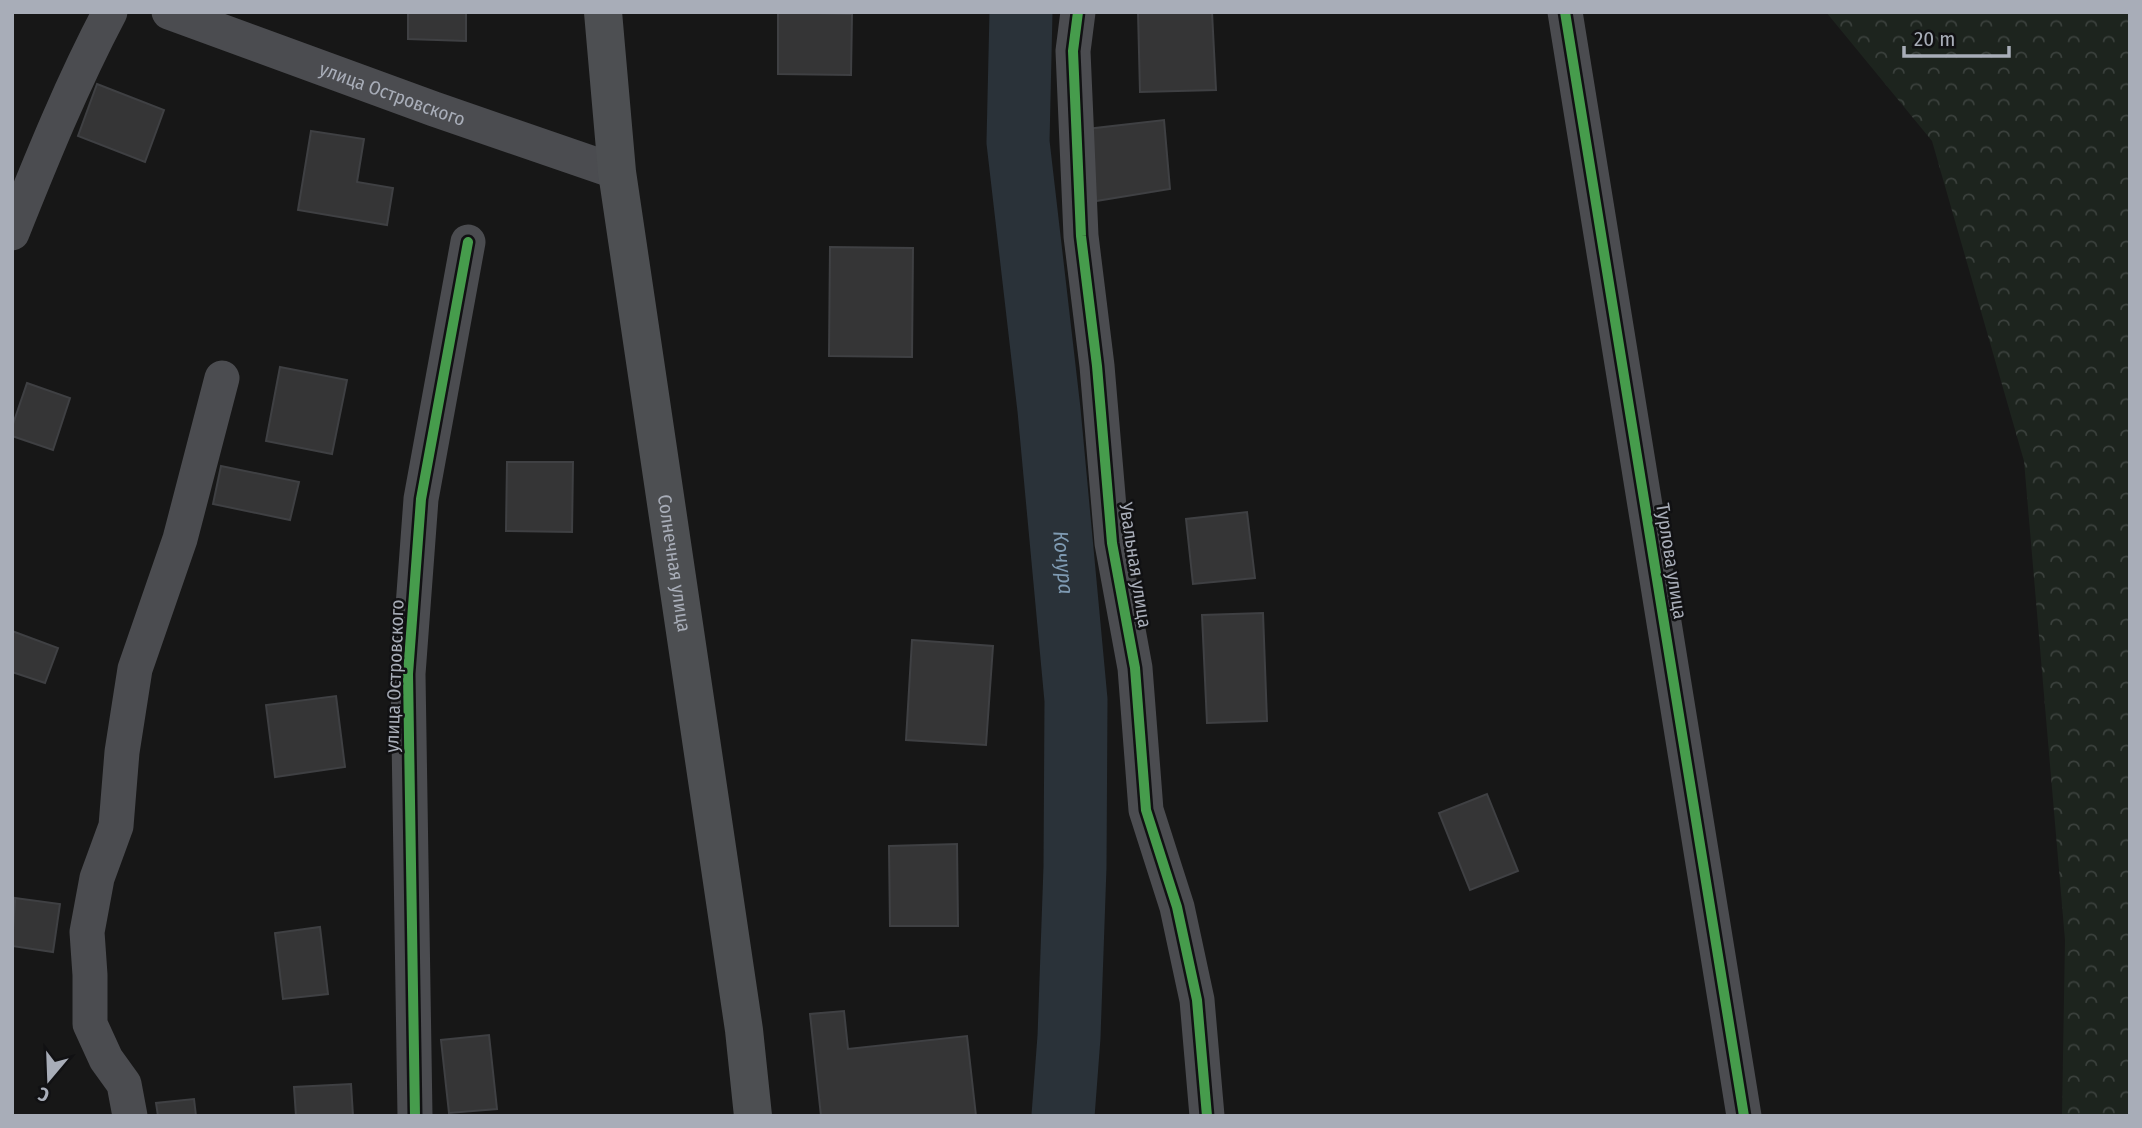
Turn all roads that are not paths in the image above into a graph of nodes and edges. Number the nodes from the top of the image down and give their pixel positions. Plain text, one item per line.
1 (110, 12) edge
2 (169, 12) edge
3 (603, 12) edge
4 (1078, 12) edge
5 (1565, 12) edge
6 (617, 172) junction
7 (12, 233) edge
8 (467, 242) dead end
9 (222, 377) dead end
10 (130, 1116) edge
11 (415, 1116) edge
12 (753, 1116) edge
13 (1207, 1116) edge
14 (1744, 1116) edge

1 - 7 street
2 - 6 street, улица Островского
3 - 6 main road, Солнечная улица
4 - 13 street, Увальная улица
5 - 14 street, Турлова улица
6 - 12 main road, Солнечная улица
8 - 11 street, улица Островского
9 - 10 street

